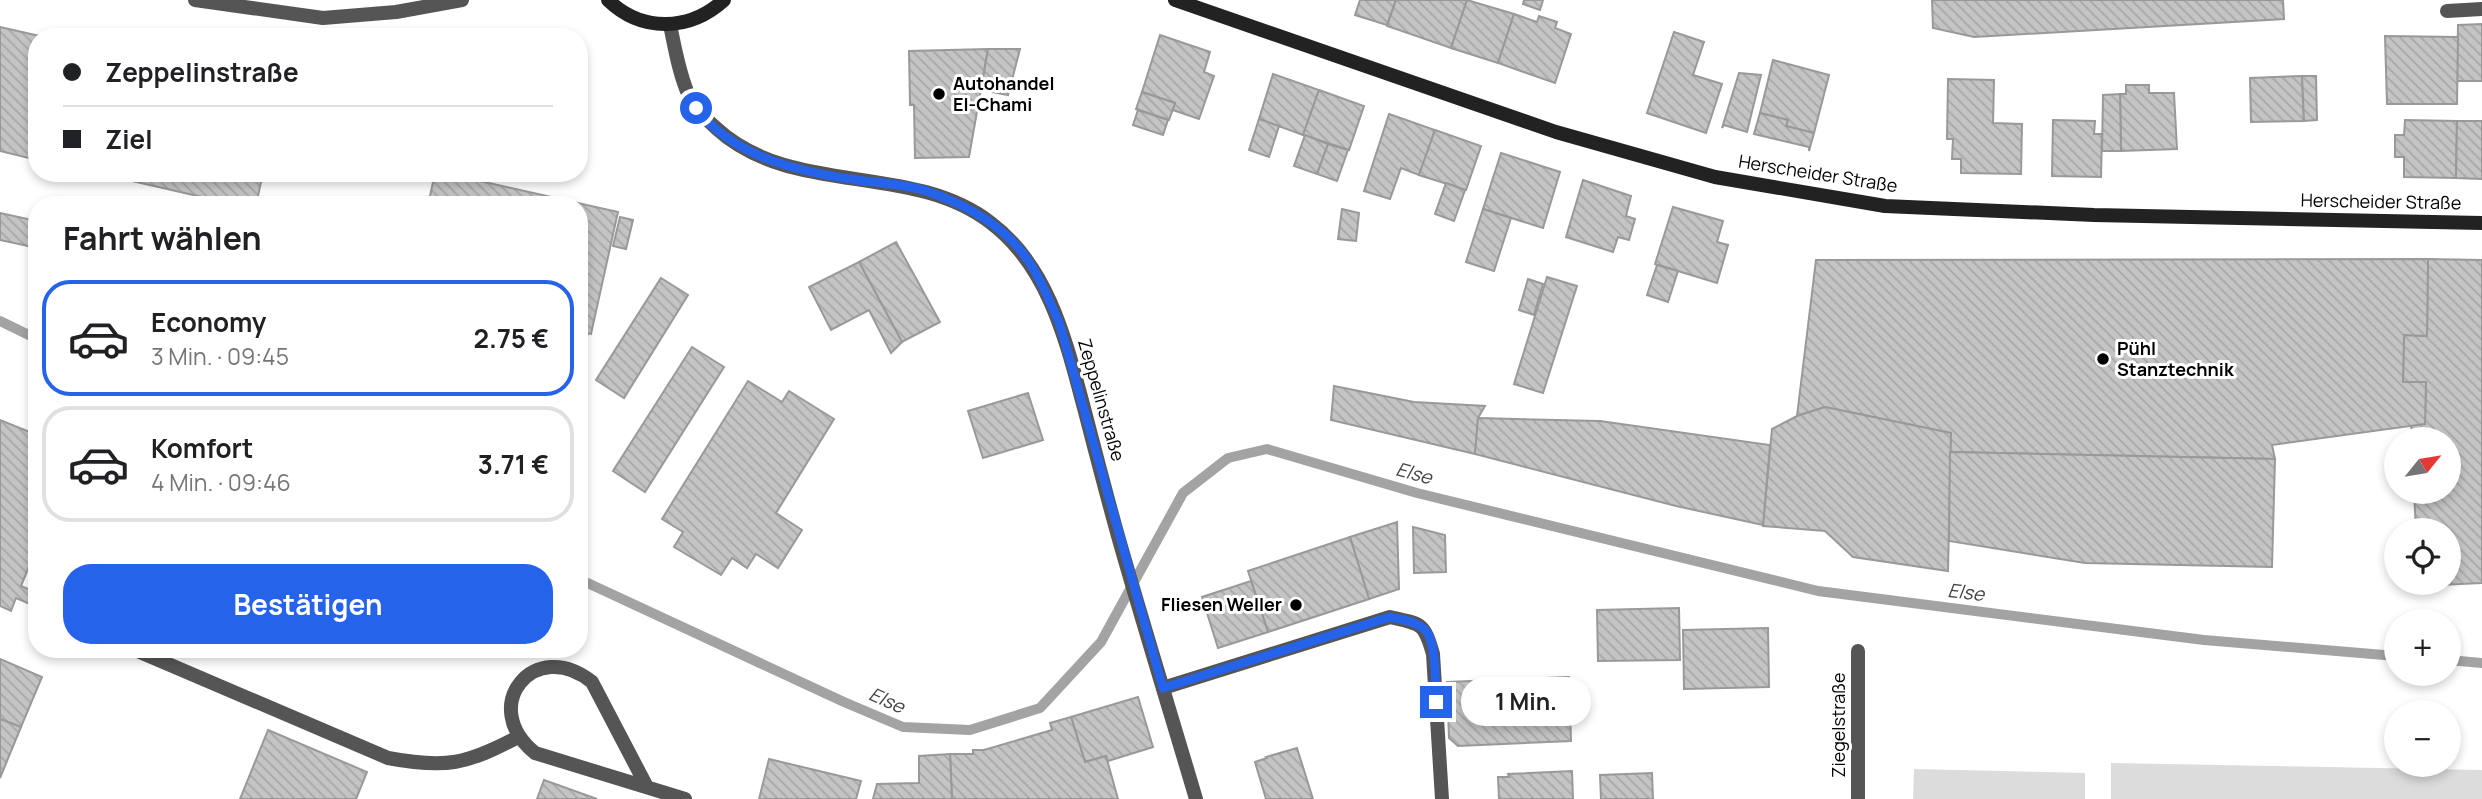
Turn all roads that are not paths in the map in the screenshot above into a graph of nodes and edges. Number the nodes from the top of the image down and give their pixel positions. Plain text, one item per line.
1 (195, 0) edge
2 (462, 0) edge
3 (608, 0) edge
4 (724, 0) edge
5 (1175, 0) edge
6 (2482, 9) edge
7 (2447, 12) dead end
8 (670, 25) junction
9 (2482, 223) edge
10 (1858, 651) dead end
11 (154, 658) edge
12 (1163, 688) junction
13 (518, 737) junction
14 (647, 787) junction
15 (685, 799) edge
16 (1196, 799) edge
17 (1442, 799) edge
18 (1858, 799) edge

1 - 2 street
3 - 8 main road
4 - 8 main road
5 - 9 main road, Herscheider Straße
6 - 7 street
8 - 12 street, Zeppelinstraße
10 - 18 street, Ziegelstraße
11 - 13 street
12 - 16 street, Zeppelinstraße
12 - 17 street
13 - 14 street
13 - 14 street
14 - 15 street

